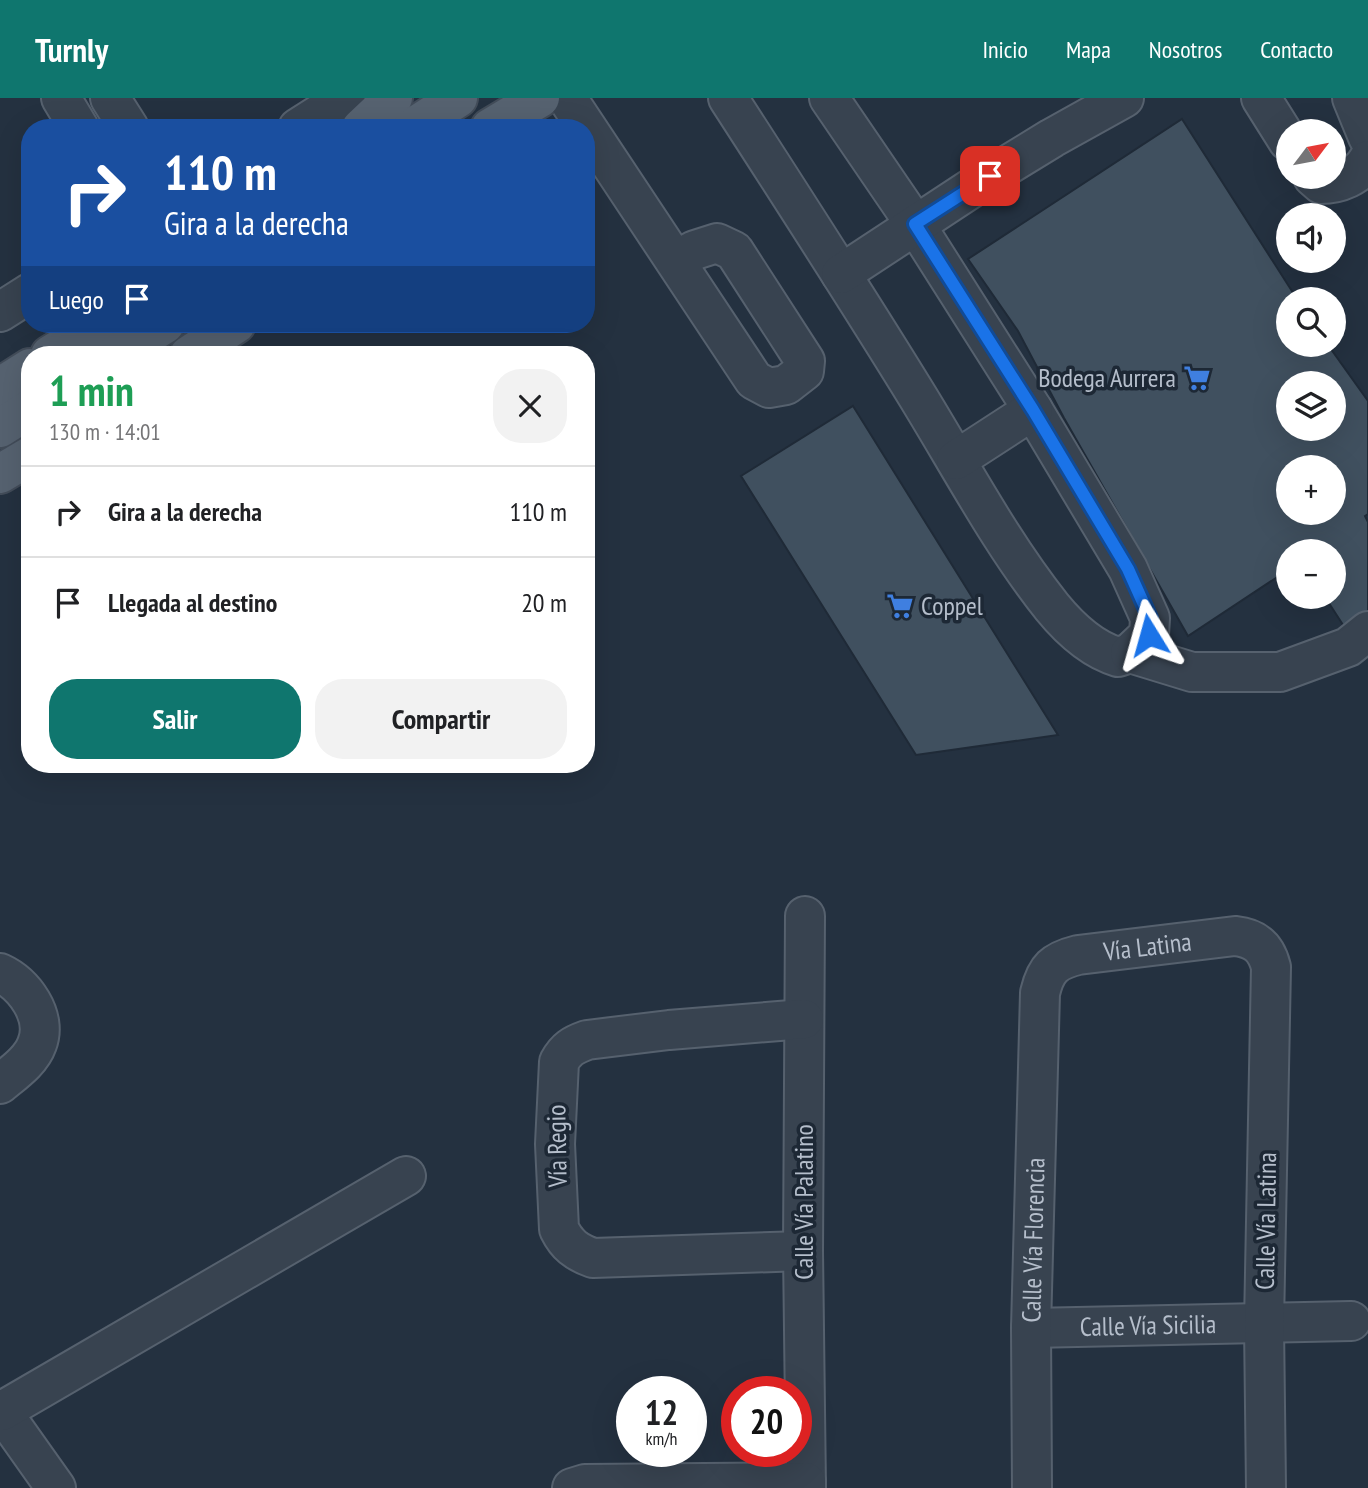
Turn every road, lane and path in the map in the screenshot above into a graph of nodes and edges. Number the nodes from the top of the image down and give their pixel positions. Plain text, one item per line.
1 (61, 98) edge
2 (110, 98) edge
3 (345, 98) edge
4 (393, 98) edge
5 (458, 98) edge
6 (540, 98) edge
7 (555, 98) edge
8 (567, 98) edge
9 (829, 98) edge
10 (1261, 98) edge
11 (1352, 98) edge
12 (1115, 100) edge
13 (739, 102) edge
14 (74, 119) edge
15 (123, 119) edge
16 (312, 119) edge
17 (371, 119) edge
18 (426, 119) edge
19 (505, 119) edge
20 (528, 119) edge
21 (581, 119) edge
22 (1276, 122) edge
23 (1368, 136) edge
24 (595, 140) edge
25 (1368, 160) edge
26 (1346, 178) edge
27 (915, 224) junction
28 (675, 261) dead end
29 (841, 274) junction
30 (21, 299) edge
31 (0, 312) edge
32 (85, 333) edge
33 (150, 333) edge
34 (222, 333) edge
35 (65, 346) edge
36 (130, 346) edge
37 (203, 346) edge
38 (21, 374) edge
39 (0, 387) edge
40 (1033, 410) junction
41 (21, 415) edge
42 (0, 428) edge
43 (956, 460) junction
44 (21, 461) edge
45 (0, 474) edge
46 (1368, 631) edge
47 (1130, 653) junction
48 (805, 916) dead end
49 (1268, 955) joint
50 (0, 973) edge
51 (1040, 993) joint
52 (804, 1019) junction
53 (0, 1084) edge
54 (406, 1176) dead end
55 (803, 1251) junction
56 (1352, 1321) dead end
57 (1264, 1324) junction
58 (1031, 1328) junction
59 (1, 1410) edge
60 (806, 1485) edge
61 (57, 1488) edge
62 (572, 1488) edge
63 (1032, 1488) edge
64 (1266, 1488) edge

1 - 14 street
2 - 15 street
3 - 16 street
4 - 17 main road
5 - 18 main road
6 - 19 main road
7 - 20 main road
8 - 21 street
9 - 27 street
10 - 22 street
11 - 23 street
12 - 27 street
13 - 29 street
24 - 28 street
25 - 26 street
27 - 29 street
27 - 40 street
29 - 43 street
30 - 31 street
32 - 35 main road
33 - 36 main road
34 - 37 main road
38 - 39 main road
40 - 43 street
40 - 47 street
41 - 42 main road
43 - 47 street
44 - 45 main road
46 - 47 street
48 - 52 street, Calle Vía Palatino
49 - 51 street, Vía Latina
49 - 57 street, Calle Vía Latina
50 - 53 street
51 - 58 street, Calle Vía Florencia
52 - 55 street, Calle Vía Palatino
52 - 55 street, Vía Regio
54 - 59 street
55 - 60 street, Calle Vía Palatino
56 - 57 street, Calle Vía Sicilia
57 - 58 street, Calle Vía Sicilia
57 - 64 street, Calle Vía Latina
58 - 63 street, Calle Vía Florencia
59 - 61 street
60 - 62 street

